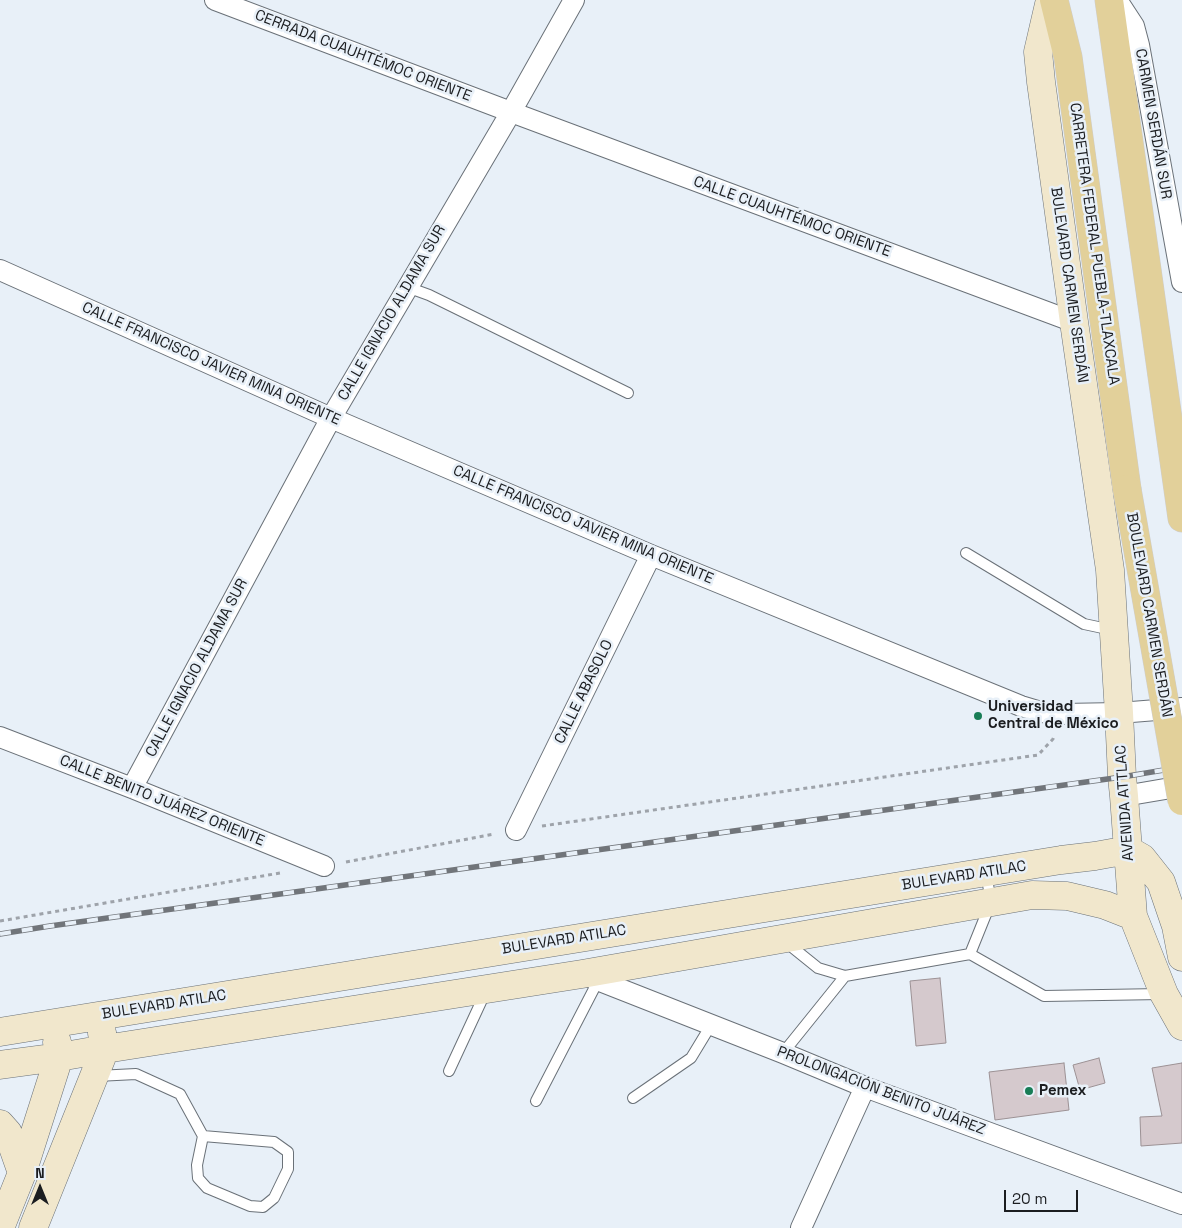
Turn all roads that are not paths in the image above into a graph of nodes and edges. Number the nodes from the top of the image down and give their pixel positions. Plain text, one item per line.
1 (215, 0) edge
2 (574, 0) edge
3 (1050, 0) edge
4 (1054, 0) edge
5 (1109, 0) edge
6 (1117, 0) edge
7 (511, 112) junction
8 (0, 270) edge
9 (1182, 282) edge
10 (407, 287) junction
11 (1074, 322) junction
12 (628, 392) dead end
13 (331, 418) junction
14 (1127, 488) joint
15 (1182, 518) edge
16 (966, 553) dead end
17 (651, 555) junction
18 (1110, 570) joint
19 (1113, 630) junction
20 (1182, 708) edge
21 (1119, 713) junction
22 (0, 736) edge
23 (1182, 786) edge
24 (132, 788) junction
25 (1124, 796) junction
26 (1182, 801) edge
27 (516, 830) dead end
28 (1128, 850) junction
29 (324, 866) dead end
30 (986, 872) junction
31 (990, 902) junction
32 (1133, 916) junction
33 (783, 939) junction
34 (970, 954) junction
35 (1182, 957) edge
36 (845, 976) junction
37 (590, 977) junction
38 (480, 990) junction
39 (1164, 994) junction
40 (99, 1016) junction
41 (55, 1023) junction
42 (711, 1025) junction
43 (1182, 1026) edge
44 (0, 1032) edge
45 (105, 1049) junction
46 (783, 1053) junction
47 (59, 1057) junction
48 (0, 1065) edge
49 (449, 1071) dead end
50 (94, 1076) junction
51 (865, 1088) junction
52 (633, 1098) dead end
53 (536, 1100) dead end
54 (0, 1124) edge
55 (202, 1136) junction
56 (22, 1173) junction
57 (1182, 1204) edge
58 (0, 1228) edge
59 (33, 1228) edge
60 (801, 1228) edge

1 - 7 street, CERRADA CUAUHTÉMOC ORIENTE
2 - 7 street, CALLE IGNACIO ALDAMA SUR
3 - 11 main road, BULEVARD CARMEN SERDÁN
4 - 14 main road, CARRETERA FEDERAL PUEBLA-TLAXCALA
5 - 15 main road
6 - 9 street, CARMEN SERDÁN SUR
7 - 10 street, CALLE IGNACIO ALDAMA SUR
7 - 11 street, CALLE CUAUHTÉMOC ORIENTE
8 - 13 street, CALLE FRANCISCO JAVIER MINA ORIENTE
10 - 12 lane
10 - 13 street, CALLE IGNACIO ALDAMA SUR
11 - 18 main road, BULEVARD CARMEN SERDÁN
13 - 17 street, CALLE FRANCISCO JAVIER MINA ORIENTE
13 - 24 street, CALLE IGNACIO ALDAMA SUR
14 - 26 main road, BOULEVARD CARMEN SERDÁN, bridge
16 - 19 lane
17 - 21 street, CALLE FRANCISCO JAVIER MINA ORIENTE
17 - 27 street, CALLE ABASOLO
18 - 19 main road, AVENIDA ATTLAC
19 - 21 main road, AVENIDA ATTLAC
20 - 21 street, CALLE FRANCISCO JAVIER MINA ORIENTE
21 - 25 main road, AVENIDA ATTLAC
22 - 24 street, CALLE BENITO JUÁREZ ORIENTE
23 - 25 street
24 - 29 street, CALLE BENITO JUÁREZ ORIENTE
25 - 28 main road, AVENIDA ATTLAC
28 - 30 main road, BULEVARD ATILAC
28 - 32 main road, AVENIDA ATTLAC
28 - 35 main road
30 - 31 lane
30 - 40 main road, BULEVARD ATILAC
31 - 32 main road, BULEVARD ATILAC
31 - 33 main road, BULEVARD ATILAC
31 - 34 lane
32 - 39 main road, AVENIDA ATTLAC
33 - 36 lane
33 - 37 main road, BULEVARD ATILAC
34 - 36 lane
34 - 39 lane
36 - 46 lane
37 - 38 main road, BULEVARD ATILAC
37 - 42 street, PROLONGACIÓN BENITO JUÁREZ
37 - 53 lane
38 - 45 main road, BULEVARD ATILAC
38 - 49 lane
39 - 43 main road, AVENIDA ATTLAC
40 - 41 main road, BULEVARD ATILAC
40 - 45 main road
41 - 44 main road, BULEVARD ATILAC
41 - 47 main road
42 - 46 street, PROLONGACIÓN BENITO JUÁREZ
42 - 52 lane
45 - 47 main road
45 - 50 main road
46 - 51 street, PROLONGACIÓN BENITO JUÁREZ
47 - 48 main road
47 - 56 main road
50 - 55 lane
50 - 59 main road
51 - 57 street, PROLONGACIÓN BENITO JUÁREZ
51 - 60 street
54 - 56 main road
55 - 55 lane
56 - 58 main road

